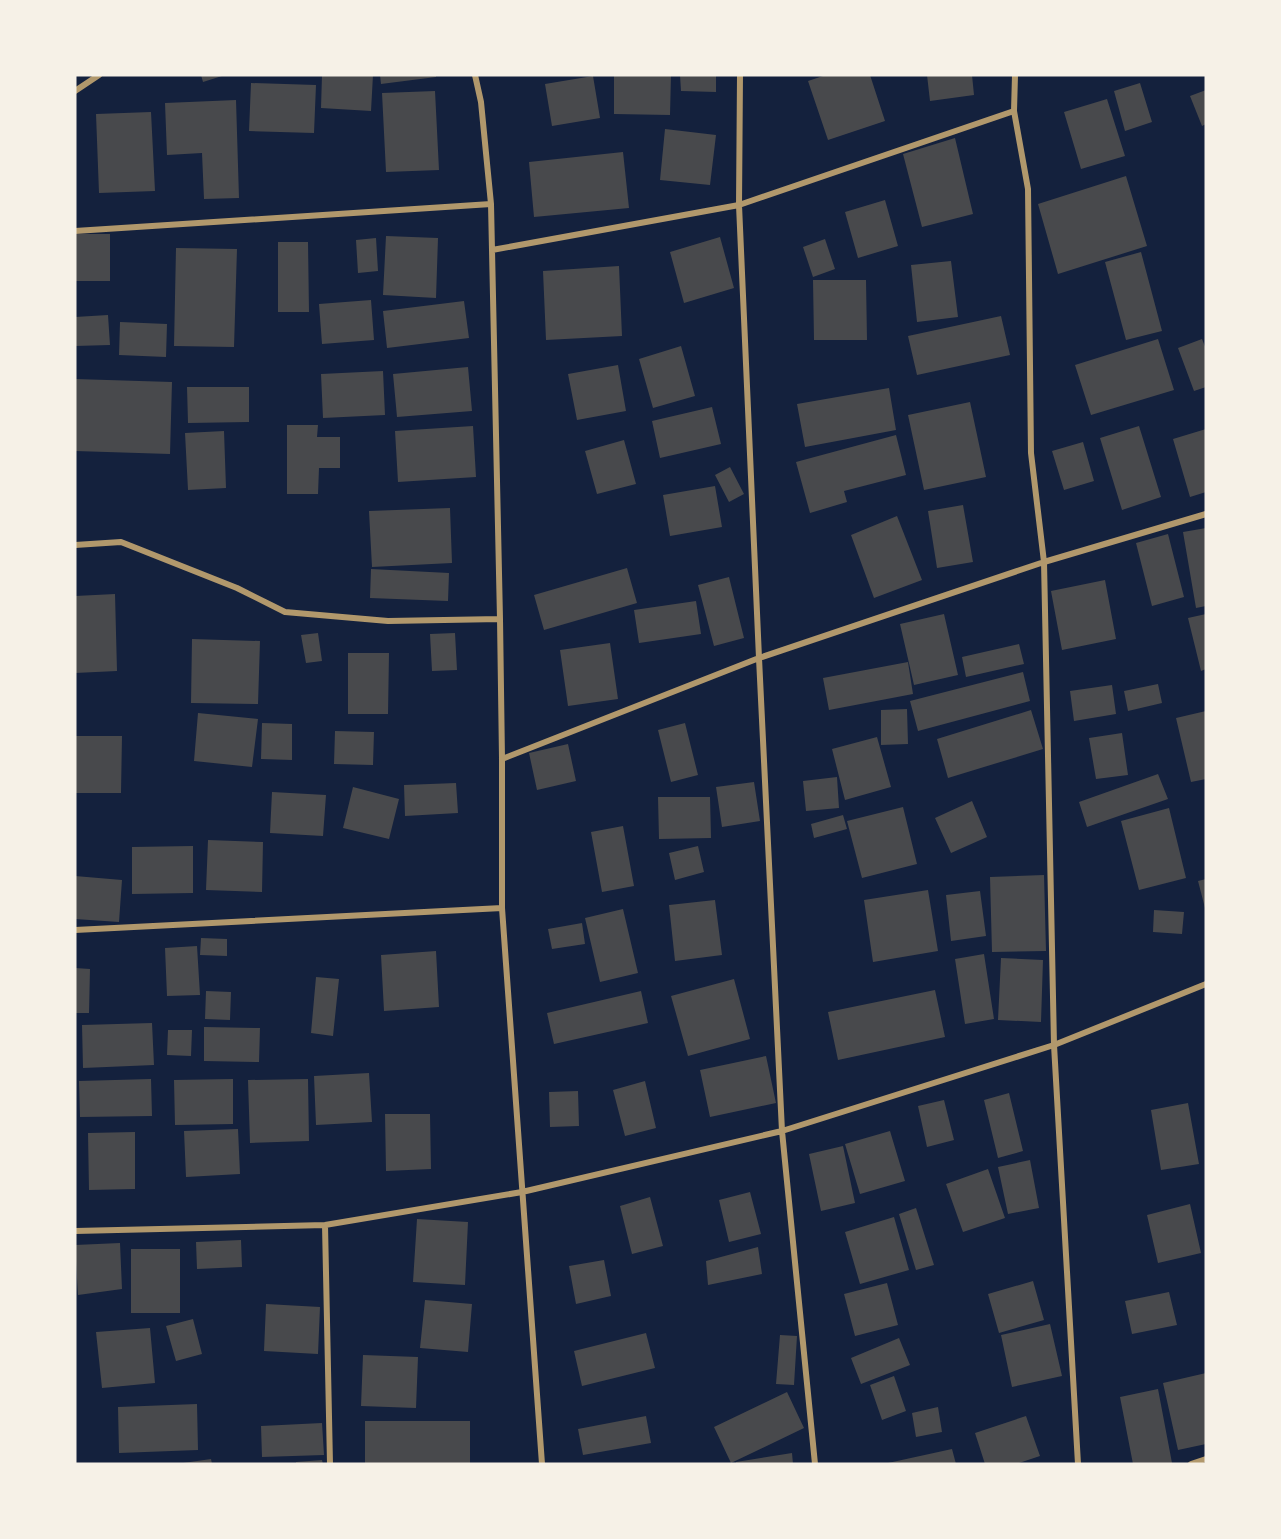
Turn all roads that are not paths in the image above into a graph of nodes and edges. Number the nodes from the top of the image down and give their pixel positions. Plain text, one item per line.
1 (99, 75) edge
2 (475, 75) edge
3 (740, 75) edge
4 (1015, 75) edge
5 (75, 91) edge
6 (1014, 111) junction
7 (491, 204) junction
8 (739, 205) junction
9 (75, 231) edge
10 (492, 250) junction
11 (1206, 514) edge
12 (75, 545) edge
13 (1044, 562) junction
14 (500, 619) junction
15 (759, 658) junction
16 (502, 759) junction
17 (502, 908) junction
18 (75, 930) edge
19 (1206, 984) edge
20 (1054, 1045) junction
21 (782, 1131) junction
22 (522, 1192) junction
23 (325, 1225) junction
24 (75, 1231) edge
25 (1206, 1459) edge
26 (330, 1464) edge
27 (542, 1464) edge
28 (815, 1464) edge
29 (1078, 1464) edge
30 (1191, 1464) edge

1 - 5 street
2 - 7 street
3 - 8 street
4 - 6 street
6 - 8 street
6 - 13 street
7 - 9 street
7 - 10 street
8 - 10 street
8 - 15 street
10 - 14 street
11 - 13 street
12 - 14 street
13 - 15 street
13 - 20 street
14 - 16 street
15 - 16 street
15 - 21 street
16 - 17 street
17 - 18 street
17 - 22 street
19 - 20 street
20 - 21 street
20 - 29 street
21 - 22 street
21 - 28 street
22 - 23 street
22 - 27 street
23 - 24 street
23 - 26 street
25 - 30 street

